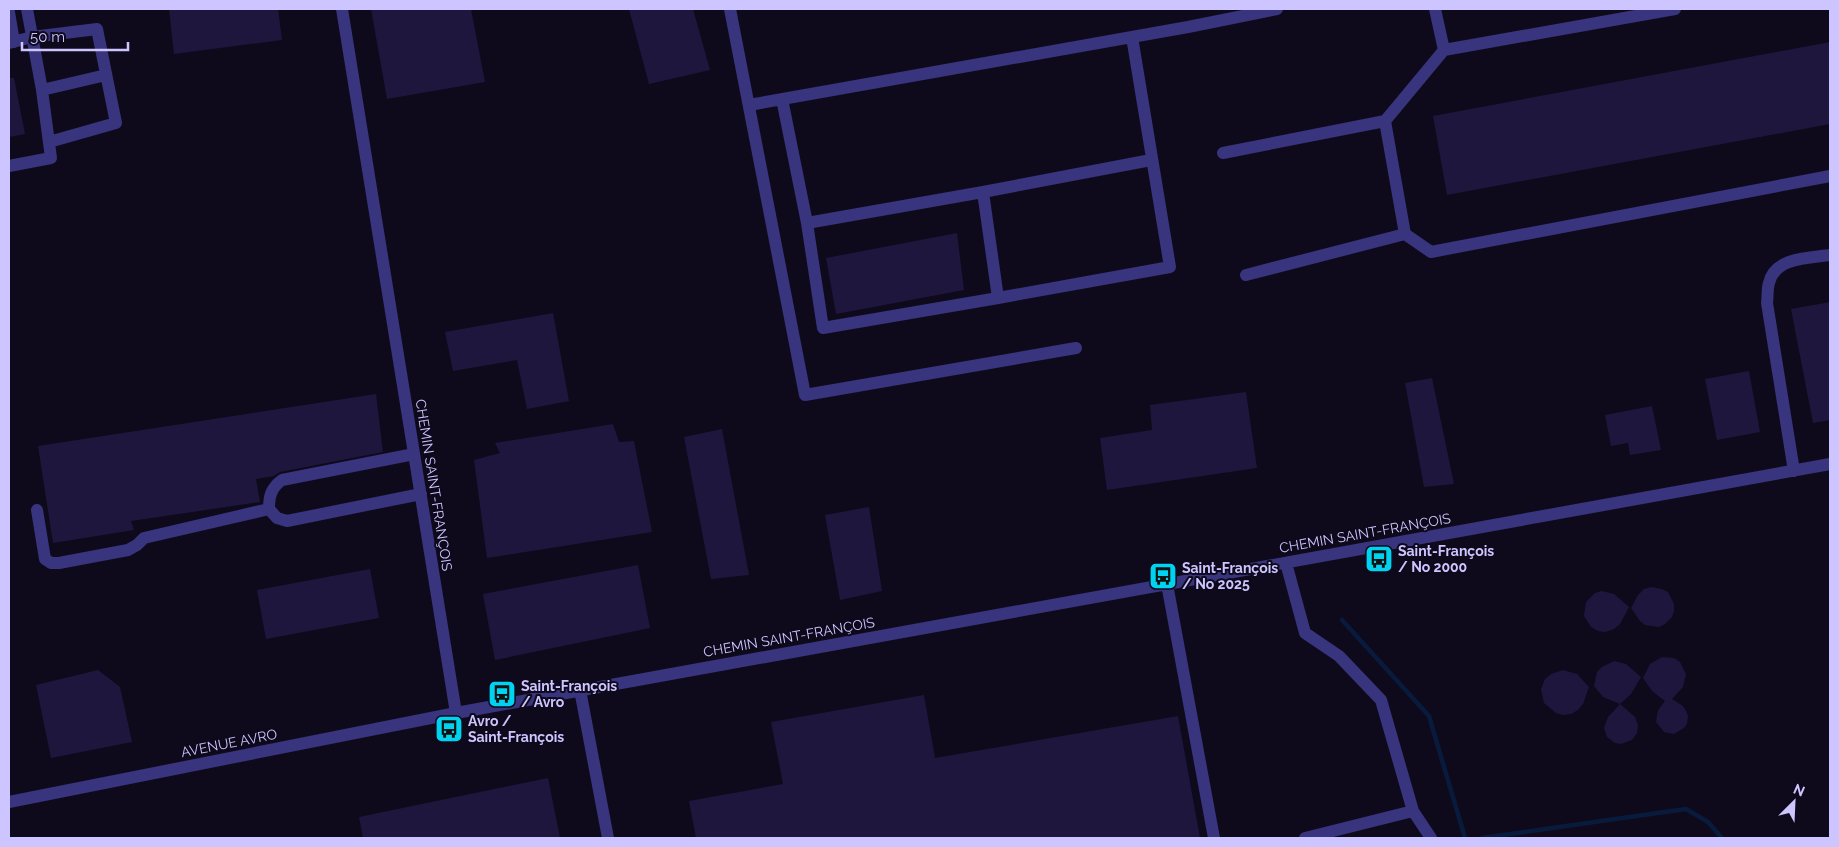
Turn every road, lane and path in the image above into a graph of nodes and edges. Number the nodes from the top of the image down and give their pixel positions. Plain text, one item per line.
1 (27, 9) edge
2 (342, 9) edge
3 (730, 9) edge
4 (1277, 9) edge
5 (1435, 9) edge
6 (1675, 9) edge
7 (9, 12) edge
8 (1132, 37) junction
9 (32, 38) junction
10 (11, 42) edge
11 (1444, 50) junction
12 (106, 75) junction
13 (42, 90) junction
14 (782, 100) junction
15 (749, 105) junction
16 (1385, 121) junction
17 (49, 142) junction
18 (1223, 153) dead end
19 (1151, 160) junction
20 (9, 166) edge
21 (1830, 176) edge
22 (982, 192) junction
23 (807, 223) junction
24 (1405, 234) junction
25 (1830, 255) edge
26 (1246, 274) dead end
27 (998, 298) junction
28 (1076, 348) dead end
29 (414, 454) junction
30 (1830, 464) edge
31 (1794, 471) junction
32 (420, 494) junction
33 (269, 509) junction
34 (37, 510) dead end
35 (1286, 563) junction
36 (1166, 584) junction
37 (580, 690) junction
38 (456, 713) junction
39 (9, 802) edge
40 (1413, 811) junction
41 (608, 838) edge
42 (1214, 838) edge
43 (1305, 838) edge
44 (1432, 838) edge

1 - 9 street
2 - 29 street, CHEMIN SAINT-FRANÇOIS
3 - 15 street
4 - 8 street
5 - 11 street
6 - 11 street
7 - 10 street
8 - 14 street
8 - 19 street
9 - 10 street
9 - 12 street
9 - 13 street
11 - 16 street
12 - 13 street
12 - 17 street
13 - 17 street
14 - 15 street
14 - 23 street
15 - 28 street
16 - 18 street
16 - 24 street
17 - 20 street
19 - 22 street
19 - 27 street
21 - 24 street
22 - 23 street
22 - 27 street
23 - 27 street
24 - 26 street
25 - 31 street
29 - 32 street, CHEMIN SAINT-FRANÇOIS
29 - 33 street
30 - 31 street, CHEMIN SAINT-FRANÇOIS
31 - 35 street, CHEMIN SAINT-FRANÇOIS
32 - 33 street
32 - 38 street, CHEMIN SAINT-FRANÇOIS
33 - 34 street
35 - 36 street, CHEMIN SAINT-FRANÇOIS
35 - 40 street
36 - 37 street, CHEMIN SAINT-FRANÇOIS
36 - 42 street
37 - 38 street, CHEMIN SAINT-FRANÇOIS
37 - 41 street
38 - 39 street, AVENUE AVRO
40 - 43 street
40 - 44 street

